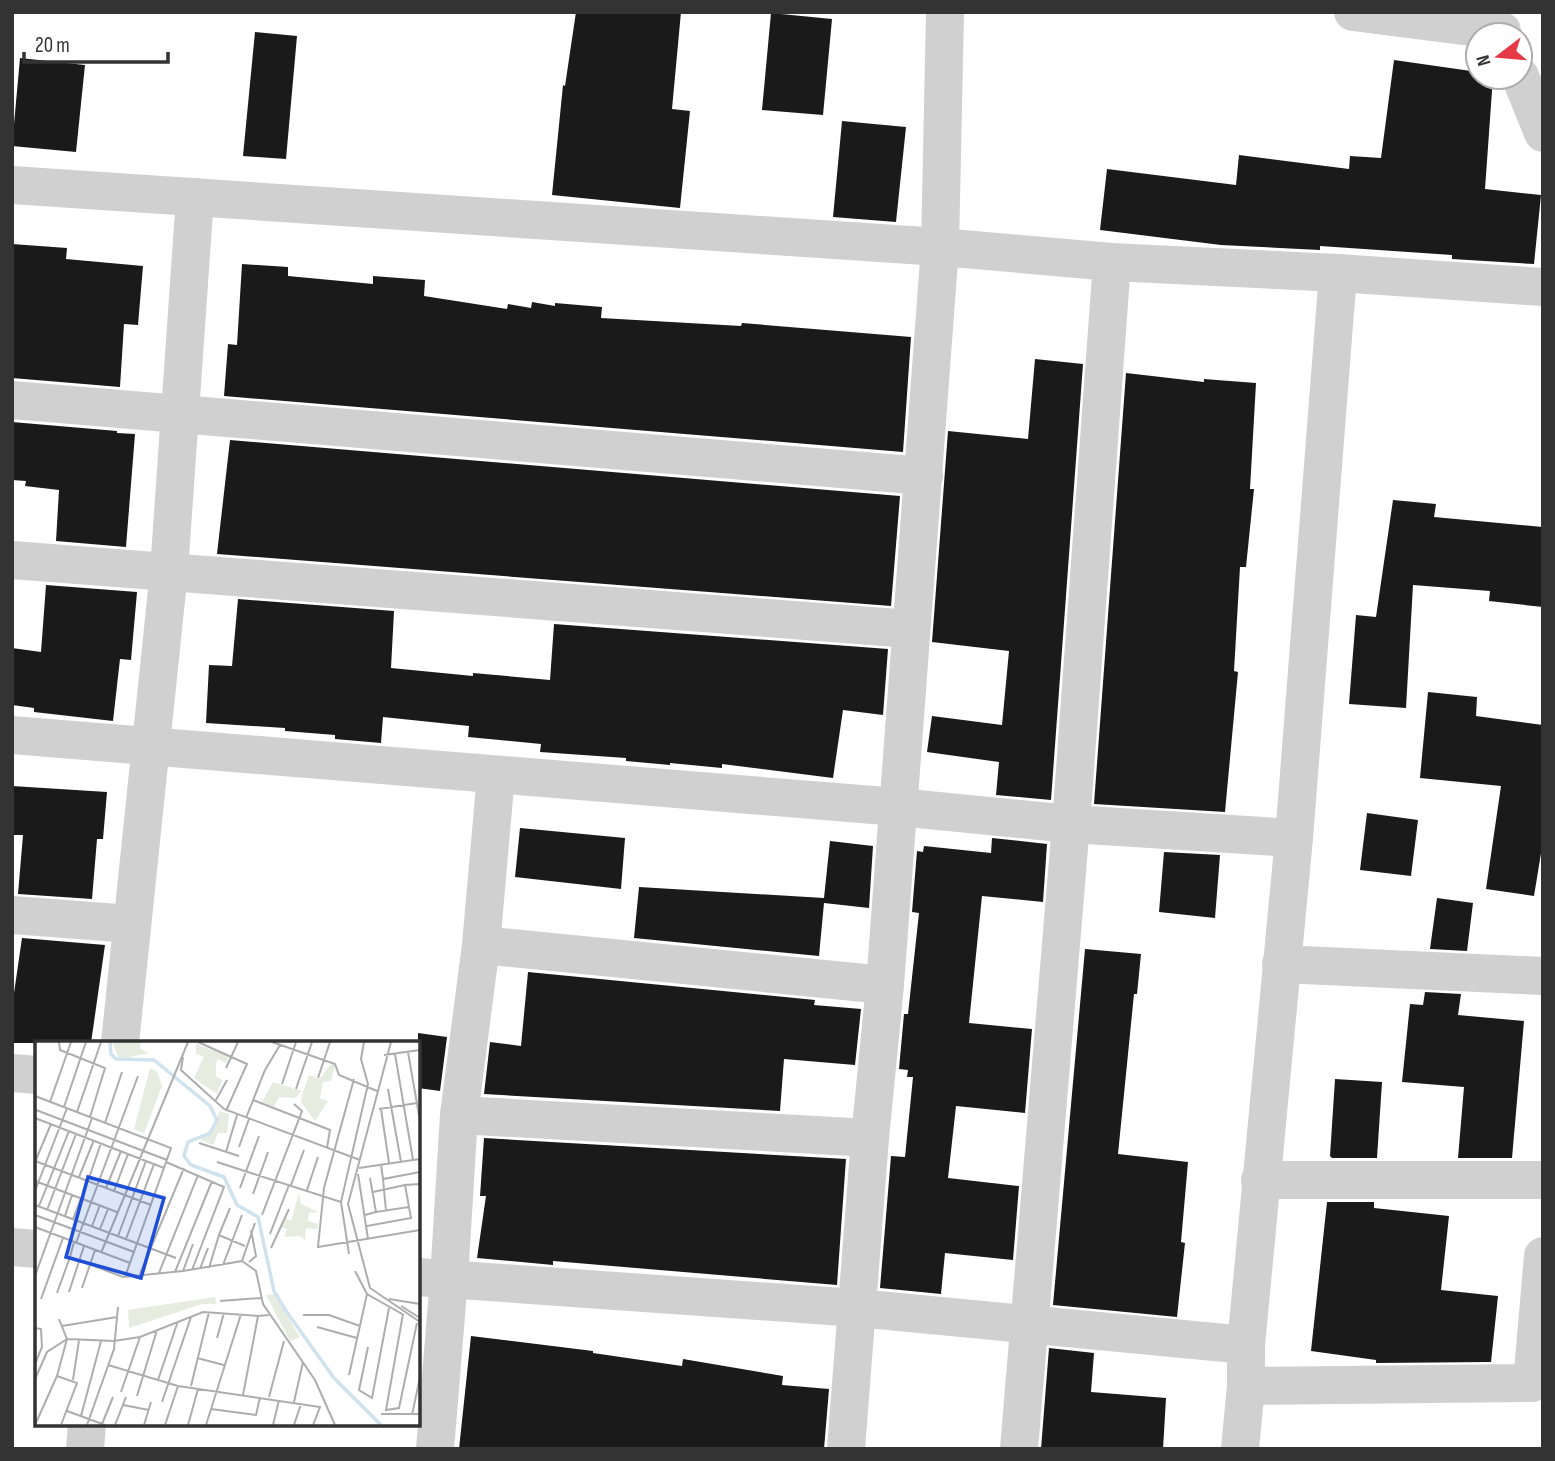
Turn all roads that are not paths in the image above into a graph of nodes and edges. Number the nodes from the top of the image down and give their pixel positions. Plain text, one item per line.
1 (945, 12) edge
2 (1353, 12) edge
3 (1464, 23) edge
4 (1526, 91) edge
5 (1543, 134) edge
6 (12, 185) edge
7 (195, 197) junction
8 (940, 247) junction
9 (1112, 262) junction
10 (1338, 273) junction
11 (1543, 287) edge
12 (12, 400) edge
13 (178, 413) junction
14 (924, 476) junction
15 (12, 560) edge
16 (169, 571) junction
17 (910, 629) junction
18 (12, 735) edge
19 (149, 746) junction
20 (496, 775) junction
21 (898, 807) junction
22 (1071, 824) junction
23 (1294, 838) junction
24 (12, 915) edge
25 (131, 924) junction
26 (481, 945) junction
27 (1281, 964) junction
28 (1543, 976) edge
29 (885, 985) junction
30 (120, 1041) edge
31 (12, 1073) edge
32 (35, 1075) edge
33 (459, 1115) junction
34 (870, 1138) junction
35 (1260, 1180) junction
36 (1543, 1180) edge
37 (12, 1247) edge
38 (35, 1249) edge
39 (1543, 1256) edge
40 (434, 1278) edge
41 (857, 1308) junction
42 (1030, 1324) junction
43 (1246, 1345) junction
44 (1537, 1383) edge
45 (1246, 1385) junction
46 (87, 1426) edge
47 (85, 1449) edge
48 (435, 1449) edge
49 (846, 1449) edge
50 (1020, 1449) edge
51 (1240, 1449) edge

1 - 8 street
2 - 3 street
4 - 5 street
6 - 7 street
7 - 8 street
7 - 13 street
8 - 9 street
8 - 14 street
9 - 10 street
9 - 22 street
10 - 11 street
10 - 23 street
12 - 13 street
13 - 14 street
13 - 16 street
14 - 17 street
15 - 16 street
16 - 17 street
16 - 19 street
17 - 21 street
18 - 19 street
19 - 20 street
19 - 25 street
20 - 21 street
20 - 26 street
21 - 22 street
21 - 29 street
22 - 23 street
22 - 42 street
23 - 27 street
24 - 25 street
25 - 30 street
26 - 29 street
26 - 33 street
27 - 28 street
27 - 35 street
29 - 34 street
31 - 32 street
33 - 34 street
33 - 40 street
34 - 41 street
35 - 36 street
35 - 43 street
37 - 38 street
39 - 44 street
40 - 41 street
40 - 48 street
41 - 42 street
41 - 49 street
42 - 43 street
42 - 50 street
43 - 45 street
44 - 45 street
45 - 51 street
46 - 47 street

